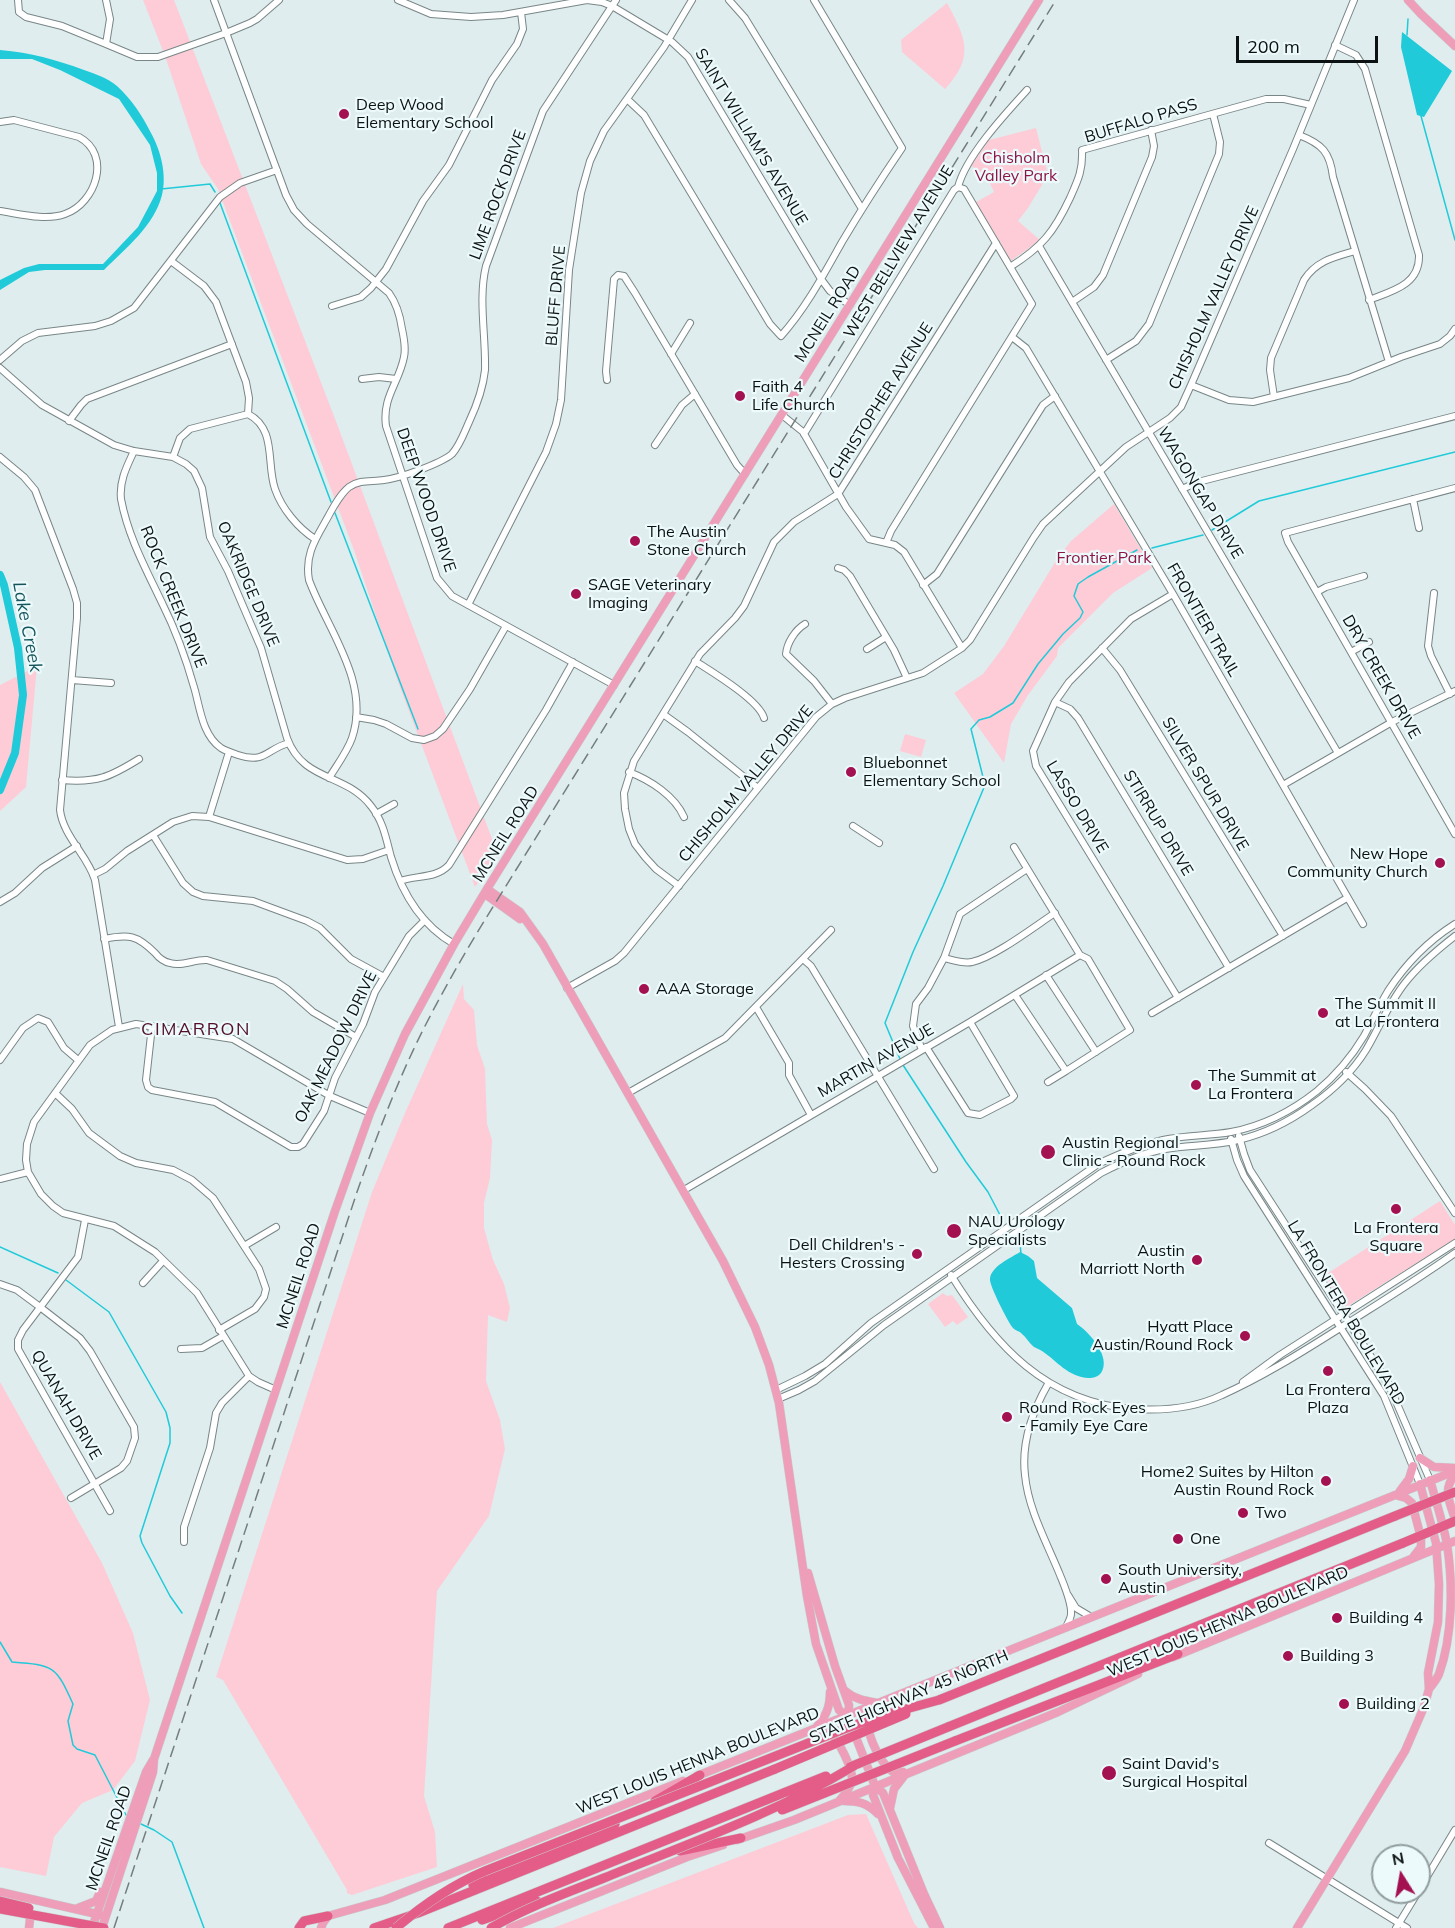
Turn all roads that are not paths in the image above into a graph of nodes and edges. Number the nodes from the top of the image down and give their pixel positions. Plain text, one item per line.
1 (18, 0) edge
2 (106, 0) edge
3 (214, 0) edge
4 (279, 0) edge
5 (692, 0) edge
6 (729, 0) edge
7 (814, 0) edge
8 (1039, 0) edge
9 (1354, 0) edge
10 (1408, 0) edge
11 (402, 1) edge
12 (614, 3) edge
13 (521, 12) junction
14 (226, 33) junction
15 (668, 39) junction
16 (106, 44) junction
17 (1335, 45) junction
18 (1455, 46) edge
19 (1027, 90) dead end
20 (627, 99) junction
21 (1311, 105) junction
22 (1213, 114) junction
23 (0, 122) edge
24 (1151, 130) junction
25 (1299, 135) junction
26 (277, 170) junction
27 (958, 187) junction
28 (862, 209) junction
29 (0, 211) edge
30 (996, 243) junction
31 (1039, 246) junction
32 (1355, 251) junction
33 (171, 261) junction
34 (1010, 267) junction
35 (821, 279) junction
36 (376, 282) junction
37 (1369, 300) junction
38 (1072, 302) junction
39 (850, 305) junction
40 (332, 306) dead end
41 (690, 323) dead end
42 (1455, 329) edge
43 (1012, 337) junction
44 (232, 344) junction
45 (671, 354) junction
46 (0, 360) edge
47 (1106, 360) junction
48 (1389, 362) junction
49 (0, 368) edge
50 (362, 379) dead end
51 (396, 379) junction
52 (607, 380) dead end
53 (1191, 385) junction
54 (695, 394) junction
55 (1055, 396) junction
56 (1274, 397) junction
57 (248, 414) junction
58 (782, 415) junction
59 (1455, 416) edge
60 (813, 418) junction
61 (69, 421) junction
62 (795, 425) junction
63 (1149, 433) junction
64 (804, 434) junction
65 (655, 445) dead end
66 (134, 451) junction
67 (813, 452) junction
68 (0, 456) edge
69 (173, 457) junction
70 (1100, 472) junction
71 (745, 474) junction
72 (401, 475) junction
73 (1455, 488) edge
74 (1182, 489) junction
75 (838, 494) junction
76 (1413, 499) junction
77 (1419, 528) dead end
78 (315, 539) junction
79 (886, 543) junction
80 (838, 568) dead end
81 (1364, 576) dead end
82 (923, 585) junction
83 (1317, 592) junction
84 (1434, 593) dead end
85 (1173, 594) junction
86 (468, 605) junction
87 (805, 624) dead end
88 (506, 626) junction
89 (886, 637) junction
90 (1370, 642) dead end
91 (962, 648) junction
92 (1102, 648) junction
93 (867, 649) dead end
94 (1351, 652) junction
95 (695, 661) junction
96 (573, 662) junction
97 (907, 678) junction
98 (72, 680) junction
99 (111, 683) dead end
100 (614, 685) junction
101 (1453, 693) edge
102 (1054, 702) junction
103 (832, 705) junction
104 (663, 714) junction
105 (356, 717) junction
106 (764, 718) dead end
107 (1392, 722) junction
108 (289, 743) junction
109 (229, 752) junction
110 (1338, 753) junction
111 (139, 759) dead end
112 (629, 772) junction
113 (329, 778) junction
114 (62, 780) junction
115 (1283, 785) junction
116 (758, 788) junction
117 (394, 804) dead end
118 (376, 814) junction
119 (209, 817) junction
120 (684, 817) dead end
121 (853, 825) dead end
122 (1455, 834) edge
123 (153, 835) junction
124 (879, 843) dead end
125 (77, 846) junction
126 (1014, 847) dead end
127 (389, 850) junction
128 (1027, 869) junction
129 (93, 874) junction
130 (400, 881) junction
131 (679, 886) junction
132 (486, 892) junction
133 (1347, 898) junction
134 (0, 902) edge
135 (1055, 913) junction
136 (425, 920) junction
137 (1363, 924) dead end
138 (1455, 924) edge
139 (831, 930) dead end
140 (1283, 936) junction
141 (1455, 936) edge
142 (104, 939) junction
143 (454, 944) junction
144 (1080, 955) junction
145 (944, 958) junction
146 (803, 959) junction
147 (1229, 968) junction
148 (1046, 975) junction
149 (384, 977) junction
150 (567, 988) junction
151 (1015, 995) junction
152 (1178, 998) junction
153 (756, 1007) junction
154 (1152, 1013) dead end
155 (970, 1022) junction
156 (152, 1026) junction
157 (119, 1027) junction
158 (356, 1037) junction
159 (924, 1049) junction
160 (1096, 1052) junction
161 (0, 1059) edge
162 (78, 1060) junction
163 (1341, 1067) junction
164 (1066, 1071) junction
165 (1347, 1074) junction
166 (877, 1076) junction
167 (1048, 1082) dead end
168 (55, 1093) junction
169 (628, 1093) junction
170 (330, 1096) junction
171 (370, 1113) junction
172 (811, 1115) junction
173 (1238, 1130) junction
174 (1230, 1132) junction
175 (1240, 1140) junction
176 (1232, 1142) junction
177 (934, 1169) dead end
178 (28, 1172) junction
179 (0, 1179) edge
180 (684, 1190) junction
181 (1455, 1213) edge
182 (85, 1220) junction
183 (276, 1227) dead end
184 (1455, 1243) edge
185 (244, 1246) junction
186 (1455, 1253) edge
187 (163, 1261) junction
188 (947, 1270) junction
189 (952, 1277) junction
190 (143, 1283) dead end
191 (0, 1284) edge
192 (40, 1307) junction
193 (1344, 1315) junction
194 (1336, 1319) junction
195 (1348, 1322) junction
196 (1341, 1327) junction
197 (221, 1333) junction
198 (851, 1341) junction
199 (181, 1349) dead end
200 (830, 1370) junction
201 (249, 1376) junction
202 (1048, 1383) junction
203 (1235, 1388) junction
204 (276, 1390) junction
205 (777, 1394) junction
206 (1420, 1458) junction
207 (1413, 1466) junction
208 (1455, 1469) edge
209 (1455, 1475) edge
210 (1430, 1480) junction
211 (95, 1484) junction
212 (1420, 1484) junction
213 (1455, 1492) edge
214 (1394, 1495) junction
215 (71, 1498) dead end
216 (110, 1511) dead end
217 (1455, 1520) edge
218 (1455, 1540) edge
219 (184, 1542) dead end
220 (1447, 1544) junction
221 (1436, 1548) junction
222 (1412, 1558) junction
223 (803, 1559) junction
224 (1067, 1594) junction
225 (1091, 1617) junction
226 (1438, 1622) junction
227 (1449, 1622) junction
228 (1066, 1627) junction
229 (1178, 1654) junction
230 (830, 1687) junction
231 (842, 1688) junction
232 (1429, 1689) junction
233 (939, 1700) junction
234 (878, 1703) junction
235 (847, 1716) junction
236 (815, 1729) junction
237 (154, 1759) junction
238 (854, 1766) junction
239 (907, 1773) junction
240 (700, 1774) junction
241 (875, 1786) junction
242 (839, 1801) junction
243 (890, 1809) junction
244 (882, 1817) junction
245 (726, 1828) junction
246 (1455, 1830) edge
247 (741, 1838) junction
248 (1269, 1843) dead end
249 (112, 1866) junction
250 (1431, 1870) edge
251 (1327, 1879) junction
252 (0, 1892) edge
253 (16, 1896) junction
254 (0, 1901) edge
255 (1410, 1904) edge
256 (433, 1907) junction
257 (0, 1909) edge
258 (76, 1909) junction
259 (97, 1914) junction
260 (106, 1916) junction
261 (328, 1916) junction
262 (62, 1919) junction
263 (1397, 1926) edge
264 (29, 1928) edge
265 (92, 1928) edge
266 (103, 1928) edge
267 (299, 1928) edge
268 (321, 1928) edge
269 (374, 1928) edge
270 (396, 1928) edge
271 (449, 1928) edge
272 (491, 1928) edge
273 (510, 1928) edge
274 (934, 1928) edge
275 (940, 1928) edge
276 (1297, 1928) edge
277 (1407, 1928) edge

1 - 16 street
2 - 16 street
3 - 14 street, DEEP WOOD DRIVE
4 - 14 street
5 - 15 street, BLUFF DRIVE
6 - 28 street
7 - 28 street
8 - 39 main road, MCNEIL ROAD
9 - 17 street, CHISHOLM VALLEY DRIVE
10 - 18 main road
11 - 13 street, SAINT WILLIAM'S AVENUE
12 - 13 street, SAINT WILLIAM'S AVENUE
12 - 15 street, SAINT WILLIAM'S AVENUE
12 - 72 street, LIME ROCK DRIVE
13 - 36 street
14 - 16 street
14 - 26 street, DEEP WOOD DRIVE
15 - 20 street, BLUFF DRIVE
15 - 35 street, SAINT WILLIAM'S AVENUE
17 - 21 street, CHISHOLM VALLEY DRIVE
17 - 37 street
19 - 27 street, WEST BELLVIEW AVENUE
20 - 35 street
20 - 86 street, BLUFF DRIVE
21 - 22 street, BUFFALO PASS
21 - 25 street, CHISHOLM VALLEY DRIVE
22 - 24 street, BUFFALO PASS
22 - 47 street
23 - 29 street
24 - 31 street, BUFFALO PASS
24 - 38 street
25 - 32 street
25 - 53 street, CHISHOLM VALLEY DRIVE
26 - 33 street
26 - 36 street, DEEP WOOD DRIVE
27 - 30 street
27 - 60 street, WEST BELLVIEW AVENUE
28 - 35 street
30 - 34 street
30 - 75 street, CHRISTOPHER AVENUE
31 - 34 street, BUFFALO PASS
31 - 38 street, WAGONGAP DRIVE
32 - 37 street
32 - 56 street
33 - 44 street
33 - 46 street
34 - 43 street
35 - 39 street, SAINT WILLIAM'S AVENUE
36 - 40 street
36 - 51 street, DEEP WOOD DRIVE
37 - 48 street
38 - 47 street, WAGONGAP DRIVE
39 - 58 main road, MCNEIL ROAD
41 - 45 street
42 - 48 street
43 - 55 street, FRONTIER TRAIL
43 - 79 street
44 - 57 street
44 - 61 street
45 - 52 street
45 - 54 street
47 - 63 street, WAGONGAP DRIVE
48 - 56 street
49 - 61 street, OAKRIDGE DRIVE
50 - 51 street
51 - 72 street, DEEP WOOD DRIVE
53 - 56 street
53 - 63 street, CHISHOLM VALLEY DRIVE
54 - 65 street
54 - 71 street
55 - 70 street, FRONTIER TRAIL
55 - 82 street
57 - 69 street
57 - 78 street
58 - 62 street
58 - 71 main road, MCNEIL ROAD
59 - 74 street
60 - 62 street
60 - 64 street, WEST BELLVIEW AVENUE
61 - 66 street, OAKRIDGE DRIVE
62 - 64 street
62 - 67 street
63 - 70 street, CHISHOLM VALLEY DRIVE
63 - 74 street, WAGONGAP DRIVE
64 - 67 street
66 - 69 street, OAKRIDGE DRIVE
66 - 109 street, ROCK CREEK DRIVE
67 - 75 street
68 - 98 street
69 - 108 street, OAKRIDGE DRIVE
70 - 85 street, FRONTIER TRAIL
70 - 91 street, CHISHOLM VALLEY DRIVE
71 - 100 main road, MCNEIL ROAD
72 - 78 street, LIME ROCK DRIVE
72 - 86 street, DEEP WOOD DRIVE
73 - 76 street
74 - 110 street, WAGONGAP DRIVE
75 - 79 street
75 - 95 street, CHRISTOPHER AVENUE
76 - 77 street
76 - 83 street, DRY CREEK DRIVE
78 - 105 street, LIME ROCK DRIVE
79 - 82 street
80 - 89 street
81 - 83 street
82 - 91 street
83 - 94 street, DRY CREEK DRIVE
84 - 101 street
85 - 92 street, LASSO DRIVE
85 - 115 street, FRONTIER TRAIL
86 - 88 street, DEEP WOOD DRIVE
87 - 103 street
88 - 96 street, DEEP WOOD DRIVE
88 - 105 street
89 - 93 street
89 - 97 street
90 - 94 street
91 - 97 street, CHISHOLM VALLEY DRIVE
92 - 102 street, LASSO DRIVE
92 - 140 street, SILVER SPUR DRIVE
94 - 107 street, DRY CREEK DRIVE
95 - 104 street, CHRISTOPHER AVENUE
95 - 106 street
96 - 100 street, DEEP WOOD DRIVE
96 - 130 street
97 - 103 street, CHISHOLM VALLEY DRIVE
98 - 99 street
98 - 114 street
100 - 132 main road, MCNEIL ROAD
101 - 107 street
102 - 147 street, STIRRUP DRIVE
102 - 152 street, LASSO DRIVE
103 - 116 street, CHISHOLM VALLEY DRIVE
104 - 112 street, CHRISTOPHER AVENUE
104 - 116 street
105 - 113 street, LIME ROCK DRIVE
107 - 110 street
107 - 122 street, DRY CREEK DRIVE
108 - 109 street
108 - 113 street, OAKRIDGE DRIVE
109 - 119 street
110 - 115 street
111 - 114 street
112 - 120 street
112 - 131 street, CHRISTOPHER AVENUE
113 - 118 street, OAKRIDGE DRIVE
114 - 125 street
115 - 133 street, FRONTIER TRAIL
116 - 131 street, CHISHOLM VALLEY DRIVE
117 - 118 street
118 - 127 street, OAKRIDGE DRIVE
119 - 123 street
119 - 127 street
121 - 124 street
123 - 129 street
123 - 149 street
125 - 129 street
125 - 134 street
126 - 128 street
127 - 130 street, OAKRIDGE DRIVE
128 - 135 street
128 - 145 street
129 - 142 street
130 - 136 street, OAKRIDGE DRIVE
131 - 150 street, CHISHOLM VALLEY DRIVE
132 - 143 main road, MCNEIL ROAD
132 - 150 main road
133 - 137 street, FRONTIER TRAIL
133 - 140 street
135 - 144 street
135 - 145 street
136 - 143 street, OAKRIDGE DRIVE
136 - 149 street, OAK MEADOW DRIVE
138 - 163 street
139 - 146 street
140 - 147 street
141 - 165 street
142 - 157 street
142 - 158 street
143 - 171 main road, MCNEIL ROAD
144 - 148 street, MARTIN AVENUE
144 - 160 street
145 - 159 street
146 - 153 street
146 - 166 street
147 - 152 street
148 - 151 street, MARTIN AVENUE
148 - 160 street
149 - 158 street, OAK MEADOW DRIVE
150 - 169 main road
151 - 155 street, MARTIN AVENUE
151 - 164 street
152 - 154 street
153 - 169 street
153 - 172 street
155 - 159 street, MARTIN AVENUE
155 - 159 street
156 - 157 street
156 - 170 street
156 - 170 street, OAK MEADOW DRIVE
157 - 162 street
158 - 170 street, OAK MEADOW DRIVE
159 - 166 street, MARTIN AVENUE
160 - 164 street
161 - 162 street
162 - 168 street
163 - 165 street
163 - 173 street
164 - 167 street
165 - 175 street
165 - 181 street
166 - 172 street, MARTIN AVENUE
166 - 177 street
168 - 178 street
168 - 185 street
169 - 180 main road
170 - 171 street
171 - 204 main road, MCNEIL ROAD
172 - 180 street, MARTIN AVENUE
173 - 174 street
173 - 175 street, LA FRONTERA BOULEVARD
174 - 176 street, LA FRONTERA BOULEVARD
174 - 188 street
175 - 176 street
175 - 193 street, LA FRONTERA BOULEVARD
176 - 189 street
176 - 194 street, LA FRONTERA BOULEVARD
178 - 179 street
178 - 182 street
180 - 205 main road
182 - 187 street
182 - 192 street, QUANAH DRIVE
183 - 185 street
184 - 193 street
185 - 197 street
186 - 195 street
187 - 190 street
187 - 197 street
188 - 189 street
188 - 198 street
189 - 200 street
189 - 202 street
191 - 192 street
192 - 211 street, QUANAH DRIVE
192 - 211 street
193 - 194 street
193 - 195 street, LA FRONTERA BOULEVARD
194 - 196 street, LA FRONTERA BOULEVARD
194 - 203 street
195 - 196 street
195 - 206 street, LA FRONTERA BOULEVARD
196 - 203 street
196 - 207 street, LA FRONTERA BOULEVARD
197 - 199 street
197 - 201 street
198 - 200 street
198 - 205 street
200 - 205 street
201 - 204 street
201 - 219 street
202 - 203 street
202 - 224 street
204 - 237 main road, MCNEIL ROAD
205 - 223 main road
206 - 208 main road
206 - 210 street, LA FRONTERA BOULEVARD
207 - 212 street, LA FRONTERA BOULEVARD
207 - 214 main road
208 - 210 main road, WEST LOUIS HENNA BOULEVARD
209 - 217 main road
210 - 212 main road, WEST LOUIS HENNA BOULEVARD
210 - 220 main road, LA FRONTERA BOULEVARD
211 - 215 street
211 - 216 street, QUANAH DRIVE
212 - 214 main road, WEST LOUIS HENNA BOULEVARD
212 - 221 main road, LA FRONTERA BOULEVARD
213 - 233 highway, STATE HIGHWAY 45 NORTH, bridge
214 - 222 main road
214 - 225 main road, WEST LOUIS HENNA BOULEVARD
217 - 238 highway, bridge
218 - 220 main road, WEST LOUIS HENNA BOULEVARD
220 - 221 main road, WEST LOUIS HENNA BOULEVARD
220 - 227 main road, LA FRONTERA BOULEVARD
221 - 222 main road, WEST LOUIS HENNA BOULEVARD
221 - 226 main road, LA FRONTERA BOULEVARD
222 - 229 main road, WEST LOUIS HENNA BOULEVARD
223 - 230 main road
223 - 231 main road
224 - 225 street
224 - 228 street
225 - 228 main road, WEST LOUIS HENNA BOULEVARD
226 - 227 main road
226 - 232 main road, LA FRONTERA BOULEVARD
227 - 232 main road, LA FRONTERA BOULEVARD
228 - 234 main road, WEST LOUIS HENNA BOULEVARD
229 - 239 main road, WEST LOUIS HENNA BOULEVARD
229 - 245 highway, bridge
230 - 235 main road
230 - 236 main road
231 - 234 main road
231 - 235 main road
232 - 251 main road
233 - 256 highway, STATE HIGHWAY 45 NORTH, bridge
233 - 270 highway, bridge
234 - 235 main road, WEST LOUIS HENNA BOULEVARD
234 - 239 main road
235 - 236 main road, WEST LOUIS HENNA BOULEVARD
235 - 241 main road
236 - 240 main road, WEST LOUIS HENNA BOULEVARD
236 - 242 main road
237 - 249 main road, MCNEIL ROAD
237 - 260 main road, MCNEIL ROAD
238 - 245 highway, bridge
238 - 271 highway, bridge
239 - 241 main road, WEST LOUIS HENNA BOULEVARD
239 - 243 main road
240 - 256 highway
240 - 261 main road, WEST LOUIS HENNA BOULEVARD
241 - 242 main road, WEST LOUIS HENNA BOULEVARD
241 - 243 main road
241 - 244 main road
242 - 244 main road
242 - 247 main road, WEST LOUIS HENNA BOULEVARD
243 - 275 main road
244 - 274 main road
245 - 272 highway, bridge
246 - 250 street
247 - 271 highway
247 - 273 main road, WEST LOUIS HENNA BOULEVARD
248 - 251 street
249 - 258 main road
249 - 259 main road, MCNEIL ROAD
251 - 263 street
251 - 276 main road
252 - 253 main road
253 - 258 main road
253 - 264 main road
254 - 262 highway, bridge
255 - 263 street
256 - 269 highway, STATE HIGHWAY 45 NORTH, bridge
257 - 262 highway, bridge
258 - 259 main road
259 - 260 main road
259 - 265 main road, MCNEIL ROAD
260 - 266 main road, MCNEIL ROAD
261 - 267 highway
261 - 268 main road
262 - 266 highway, bridge
263 - 277 street

